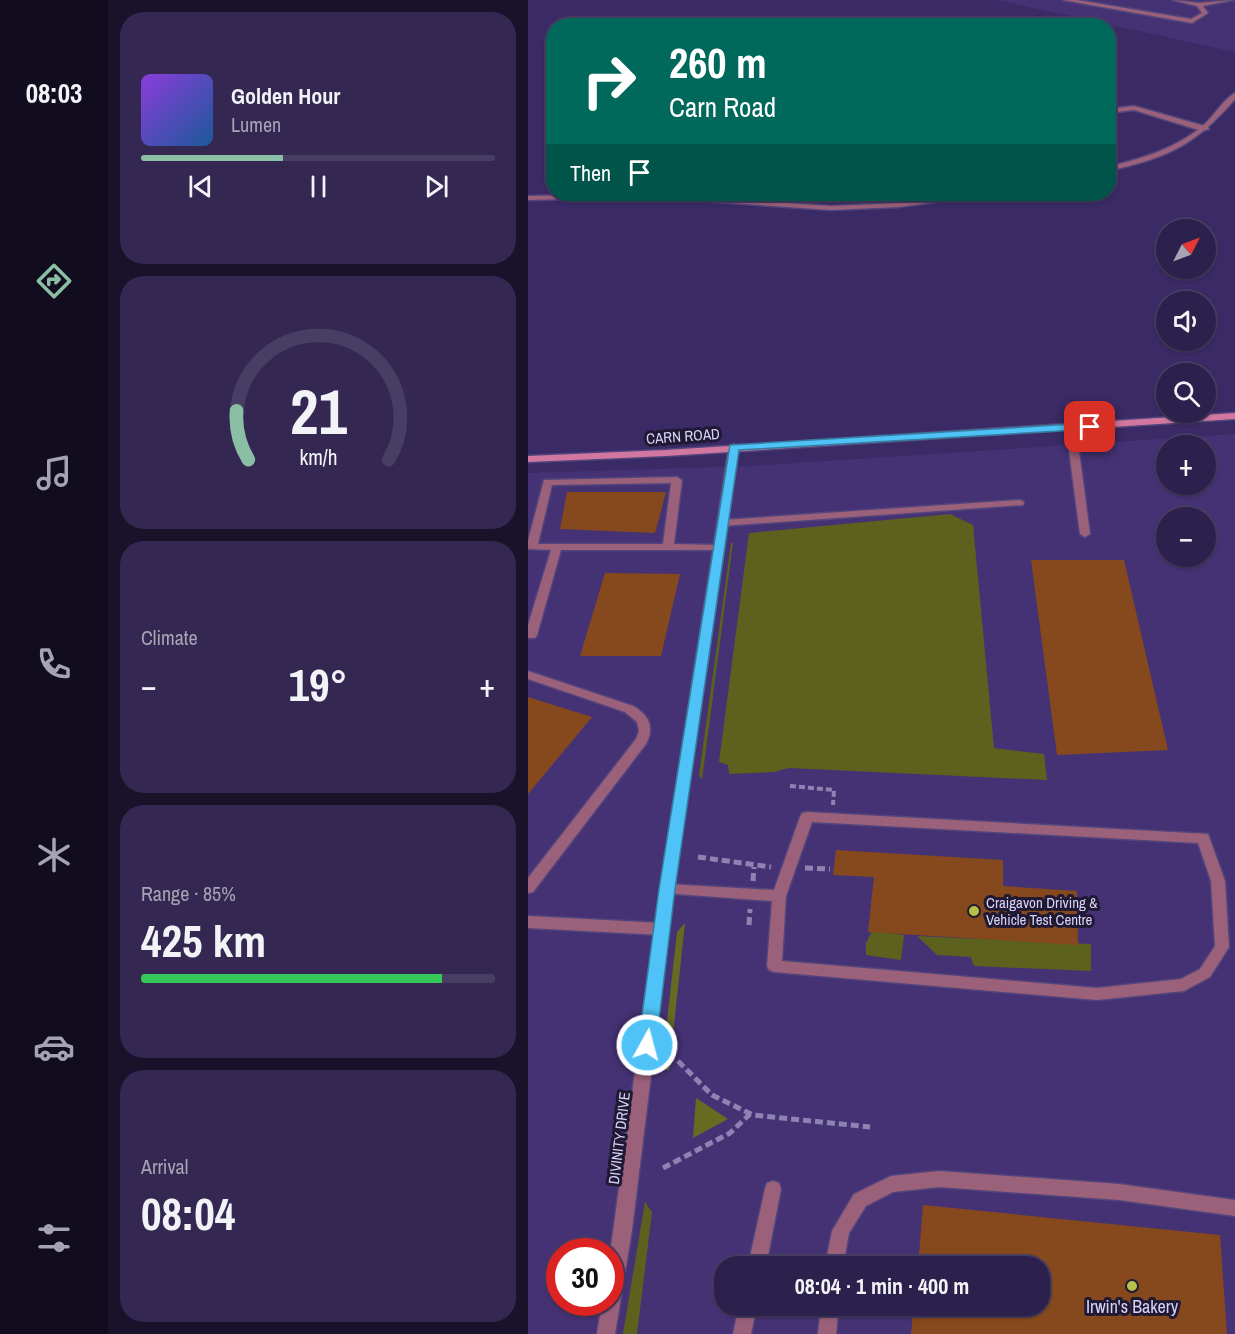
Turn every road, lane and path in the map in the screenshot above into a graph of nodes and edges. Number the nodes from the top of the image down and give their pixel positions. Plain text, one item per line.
1 (1066, 0) edge
2 (1176, 0) edge
3 (1228, 0) edge
4 (1199, 5) junction
5 (1235, 96) edge
6 (1116, 110) edge
7 (1205, 129) junction
8 (1116, 167) edge
9 (528, 198) edge
10 (546, 198) edge
11 (721, 201) edge
12 (893, 201) edge
13 (1235, 416) edge
14 (1071, 428) junction
15 (734, 447) junction
16 (528, 459) edge
17 (1019, 503) dead end
18 (722, 523) junction
19 (1085, 534) dead end
20 (557, 547) junction
21 (668, 547) junction
22 (720, 548) junction
23 (531, 636) dead end
24 (528, 675) edge
25 (790, 786) dead end
26 (831, 818) junction
27 (698, 857) dead end
28 (789, 867) junction
29 (830, 869) dead end
30 (528, 888) edge
31 (667, 889) junction
32 (778, 896) junction
33 (528, 922) edge
34 (662, 929) junction
35 (678, 1061) dead end
36 (750, 1114) junction
37 (870, 1127) dead end
38 (663, 1168) dead end
39 (773, 1189) dead end
40 (1235, 1208) edge
41 (759, 1256) edge
42 (836, 1256) edge
43 (746, 1316) edge
44 (829, 1316) edge
45 (606, 1334) edge
46 (742, 1334) edge
47 (827, 1334) edge

1 - 4 street
2 - 4 street
3 - 4 street
5 - 7 street
6 - 7 street
7 - 8 street
9 - 10 street
11 - 12 street
13 - 14 main road, CARN ROAD
14 - 15 main road, CARN ROAD
14 - 19 street
15 - 16 main road, CARN ROAD
15 - 18 street, DIVINITY DRIVE
17 - 18 street
18 - 22 street, DIVINITY DRIVE
20 - 21 street
20 - 21 street
20 - 23 street
21 - 22 street
22 - 31 street, DIVINITY DRIVE
24 - 30 street
25 - 26 path
26 - 28 street
26 - 32 street
27 - 28 path
28 - 29 path
28 - 32 street
31 - 32 street
31 - 34 street, DIVINITY DRIVE
33 - 34 street
34 - 45 street, DIVINITY DRIVE
35 - 36 path
36 - 37 path
36 - 38 path
39 - 41 street
40 - 42 street
43 - 46 street
44 - 47 street

